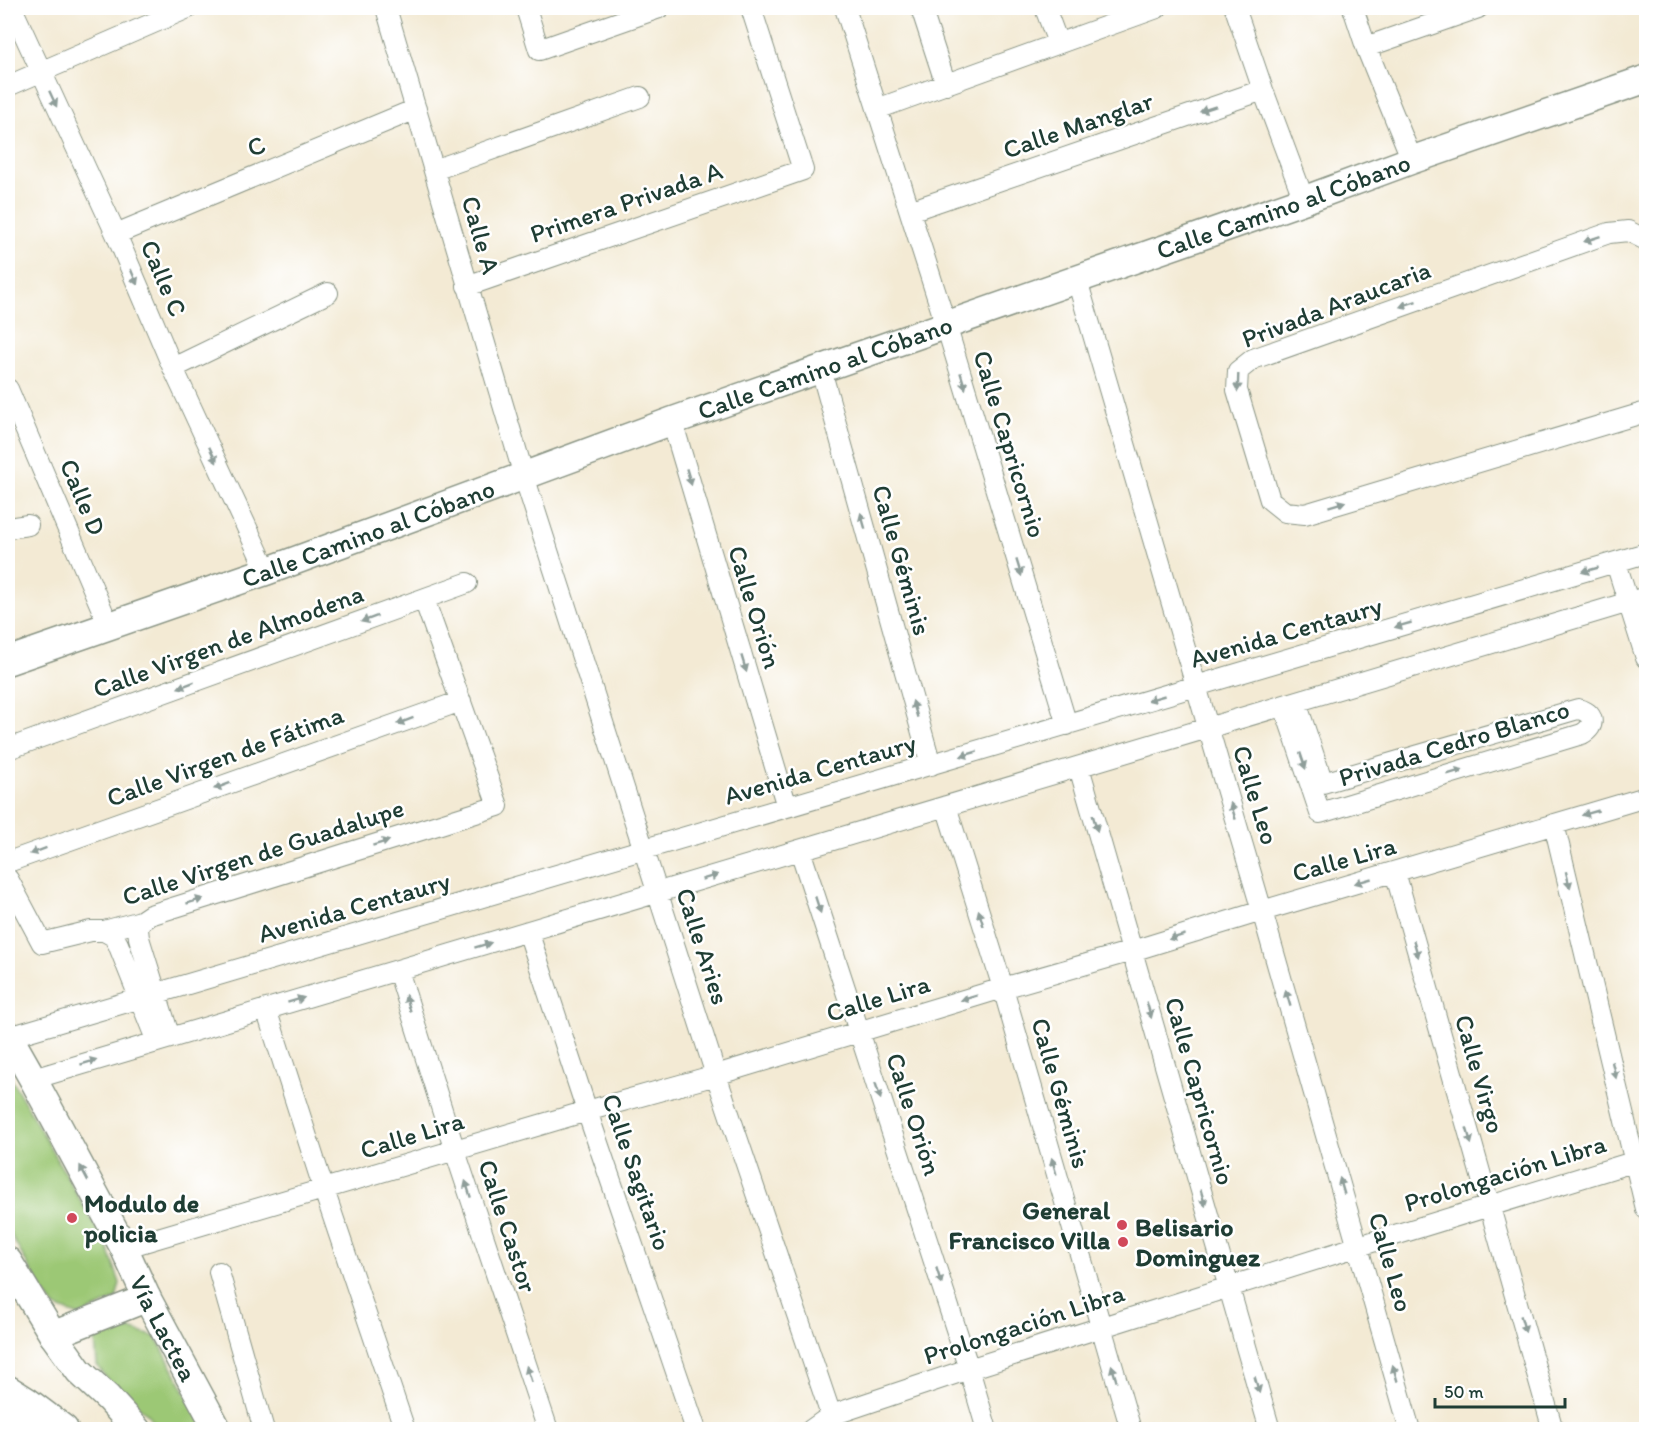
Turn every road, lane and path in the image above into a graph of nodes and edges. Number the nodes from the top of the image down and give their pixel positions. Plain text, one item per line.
1 (12, 8) edge
2 (386, 8) edge
3 (526, 8) edge
4 (659, 8) edge
5 (751, 8) edge
6 (845, 8) edge
7 (921, 8) edge
8 (1045, 8) edge
9 (1157, 8) edge
10 (1235, 8) edge
11 (1353, 8) edge
12 (1478, 8) edge
13 (178, 10) edge
14 (1058, 43) junction
15 (1366, 47) junction
16 (40, 71) junction
17 (1647, 79) edge
18 (946, 85) junction
19 (8, 86) edge
20 (1263, 90) junction
21 (640, 97) dead end
22 (416, 109) junction
23 (877, 109) junction
24 (1412, 160) junction
25 (434, 170) junction
26 (1304, 200) junction
27 (910, 211) junction
28 (116, 234) junction
29 (1647, 240) edge
30 (1077, 280) junction
31 (467, 286) junction
32 (328, 293) dead end
33 (946, 325) junction
34 (173, 368) junction
35 (821, 370) junction
36 (8, 389) edge
37 (1647, 412) edge
38 (672, 421) junction
39 (524, 476) junction
40 (28, 525) dead end
41 (8, 528) edge
42 (1647, 554) edge
43 (1616, 562) junction
44 (267, 571) junction
45 (467, 583) dead end
46 (424, 599) junction
47 (1638, 600) edge
48 (109, 626) junction
49 (1647, 658) edge
50 (8, 661) edge
51 (1196, 687) junction
52 (460, 701) junction
53 (1290, 704) junction
54 (1067, 725) junction
55 (1208, 728) junction
56 (8, 749) edge
57 (931, 765) junction
58 (1079, 767) junction
59 (1647, 797) edge
60 (946, 806) junction
61 (787, 807) junction
62 (1554, 824) junction
63 (643, 850) junction
64 (800, 850) junction
65 (8, 862) edge
66 (1395, 872) junction
67 (8, 879) edge
68 (657, 892) junction
69 (1262, 911) junction
70 (141, 921) junction
71 (104, 931) junction
72 (528, 931) junction
73 (1132, 951) junction
74 (398, 970) junction
75 (1003, 988) junction
76 (148, 996) junction
77 (266, 1009) junction
78 (859, 1032) junction
79 (8, 1036) edge
80 (163, 1040) junction
81 (716, 1075) junction
82 (33, 1079) junction
83 (587, 1111) junction
84 (455, 1151) junction
85 (1641, 1160) edge
86 (324, 1190) junction
87 (1489, 1207) junction
88 (1647, 1209) edge
89 (1359, 1246) junction
90 (124, 1248) junction
91 (8, 1261) edge
92 (219, 1272) dead end
93 (1229, 1288) junction
94 (147, 1298) junction
95 (1101, 1328) junction
96 (53, 1335) junction
97 (969, 1369) junction
98 (8, 1391) edge
99 (8, 1417) edge
100 (834, 1422) edge
101 (27, 1430) edge
102 (63, 1430) edge
103 (138, 1430) edge
104 (219, 1430) edge
105 (264, 1430) edge
106 (405, 1430) edge
107 (548, 1430) edge
108 (696, 1430) edge
109 (811, 1430) edge
110 (987, 1430) edge
111 (1131, 1430) edge
112 (1270, 1430) edge
113 (1410, 1430) edge
114 (1553, 1430) edge

1 - 16 street, Calle C
2 - 22 street, Calle A
3 - 4 street
5 - 31 street, Primera Privada A
6 - 23 street, Calle Capricornio
7 - 18 street
8 - 14 street
9 - 14 street
10 - 20 street
11 - 15 street
12 - 15 street
13 - 16 street
14 - 18 street
15 - 24 street
16 - 19 street
16 -> 28 street, Calle C
17 - 24 street, Calle Camino al Cóbano
18 - 23 street
20 - 26 street
20 -> 27 street, Calle Manglar
21 - 25 street
22 - 25 street, Calle A
22 - 28 street, C
23 - 27 street, Calle Capricornio
24 - 26 street, Calle Camino al Cóbano
25 - 31 street, Calle A
26 - 30 street, Calle Camino al Cóbano
27 - 33 street, Calle Capricornio
28 -> 34 street, Calle C
29 -> 37 street, Privada Araucaria
30 - 33 street, Calle Camino al Cóbano
30 - 51 street, Calle Leo
31 - 39 street, Calle A
32 - 34 street
33 - 35 street, Calle Camino al Cóbano
33 -> 54 street, Calle Capricornio
34 -> 44 street, Calle C
35 - 38 street, Calle Camino al Cóbano
57 -> 35 street, Calle Géminis
36 - 48 street, Calle D
38 - 39 street, Calle Camino al Cóbano
38 -> 61 street, Calle Orión
39 - 44 street, Calle Camino al Cóbano
39 - 63 street, Calle Aries
40 - 41 street
42 - 43 street, Avenida Centaury
43 - 47 street
43 -> 51 street, Avenida Centaury
44 - 48 street, Calle Camino al Cóbano
45 - 46 street, Calle Virgen de Almodena
46 - 52 street
46 -> 56 street, Calle Virgen de Almodena
47 - 49 street
47 - 53 street
48 - 50 street, Calle Camino al Cóbano
51 -> 54 street, Avenida Centaury
51 - 55 street, Calle Leo
52 -> 65 street, Calle Virgen de Fátima
70 -> 52 street, Calle Virgen de Guadalupe
53 -> 53 street, Privada Cedro Blanco
53 - 55 street
54 -> 57 street, Avenida Centaury
55 - 58 street
69 -> 55 street, Calle Leo
57 - 61 street, Avenida Centaury
58 - 60 street
58 -> 73 street, Calle Capricornio
59 -> 62 street, Calle Lira
60 - 64 street
75 -> 60 street, Calle Géminis
61 - 63 street, Avenida Centaury
62 - 66 street, Calle Lira
62 -> 85 street
63 - 68 street, Calle Aries
63 - 76 street, Avenida Centaury
68 -> 64 street
64 -> 78 street, Calle Orión
66 -> 69 street, Calle Lira
66 -> 87 street, Calle Virgo
67 - 71 street, Calle Virgen de Guadalupe
68 - 72 street
68 - 81 street, Calle Aries
69 -> 73 street, Calle Lira
89 -> 69 street, Calle Leo
70 - 71 street, Calle Virgen de Guadalupe
70 - 76 street
71 - 76 street
74 -> 72 street
72 - 83 street, Calle Sagitario
73 - 75 street, Calle Lira
73 -> 93 street, Calle Capricornio
77 -> 74 street
84 -> 74 street, Calle Castor
75 -> 78 street, Calle Lira
95 -> 75 street, Calle Géminis
76 - 79 street, Avenida Centaury
76 - 80 street
77 - 80 street
77 - 86 street
78 - 81 street, Calle Lira
78 -> 97 street, Calle Orión
79 - 82 street, Vía Lactea
82 -> 80 street
81 - 83 street, Calle Lira
81 - 100 street, Calle Aries
90 -> 82 street, Vía Lactea
83 - 84 street, Calle Lira
83 - 108 street, Calle Sagitario
84 - 86 street, Calle Lira
107 -> 84 street, Calle Castor
85 - 87 street, Prolongación Libra
85 - 88 street
86 - 90 street, Calle Lira
86 - 106 street
87 - 89 street, Prolongación Libra
87 -> 114 street, Calle Virgo
89 - 93 street, Prolongación Libra
113 -> 89 street, Calle Leo
90 - 94 street, Vía Lactea
91 - 96 street
92 - 105 street
93 - 95 street, Prolongación Libra
93 -> 112 street, Calle Capricornio
94 - 96 street
94 - 104 street, Vía Lactea
95 - 97 street, Prolongación Libra
111 -> 95 street, Calle Géminis
96 - 103 street
97 - 100 street, Prolongación Libra
97 - 110 street, Calle Orión
98 - 102 main road
99 - 101 main road
100 - 109 street, Prolongación Libra

